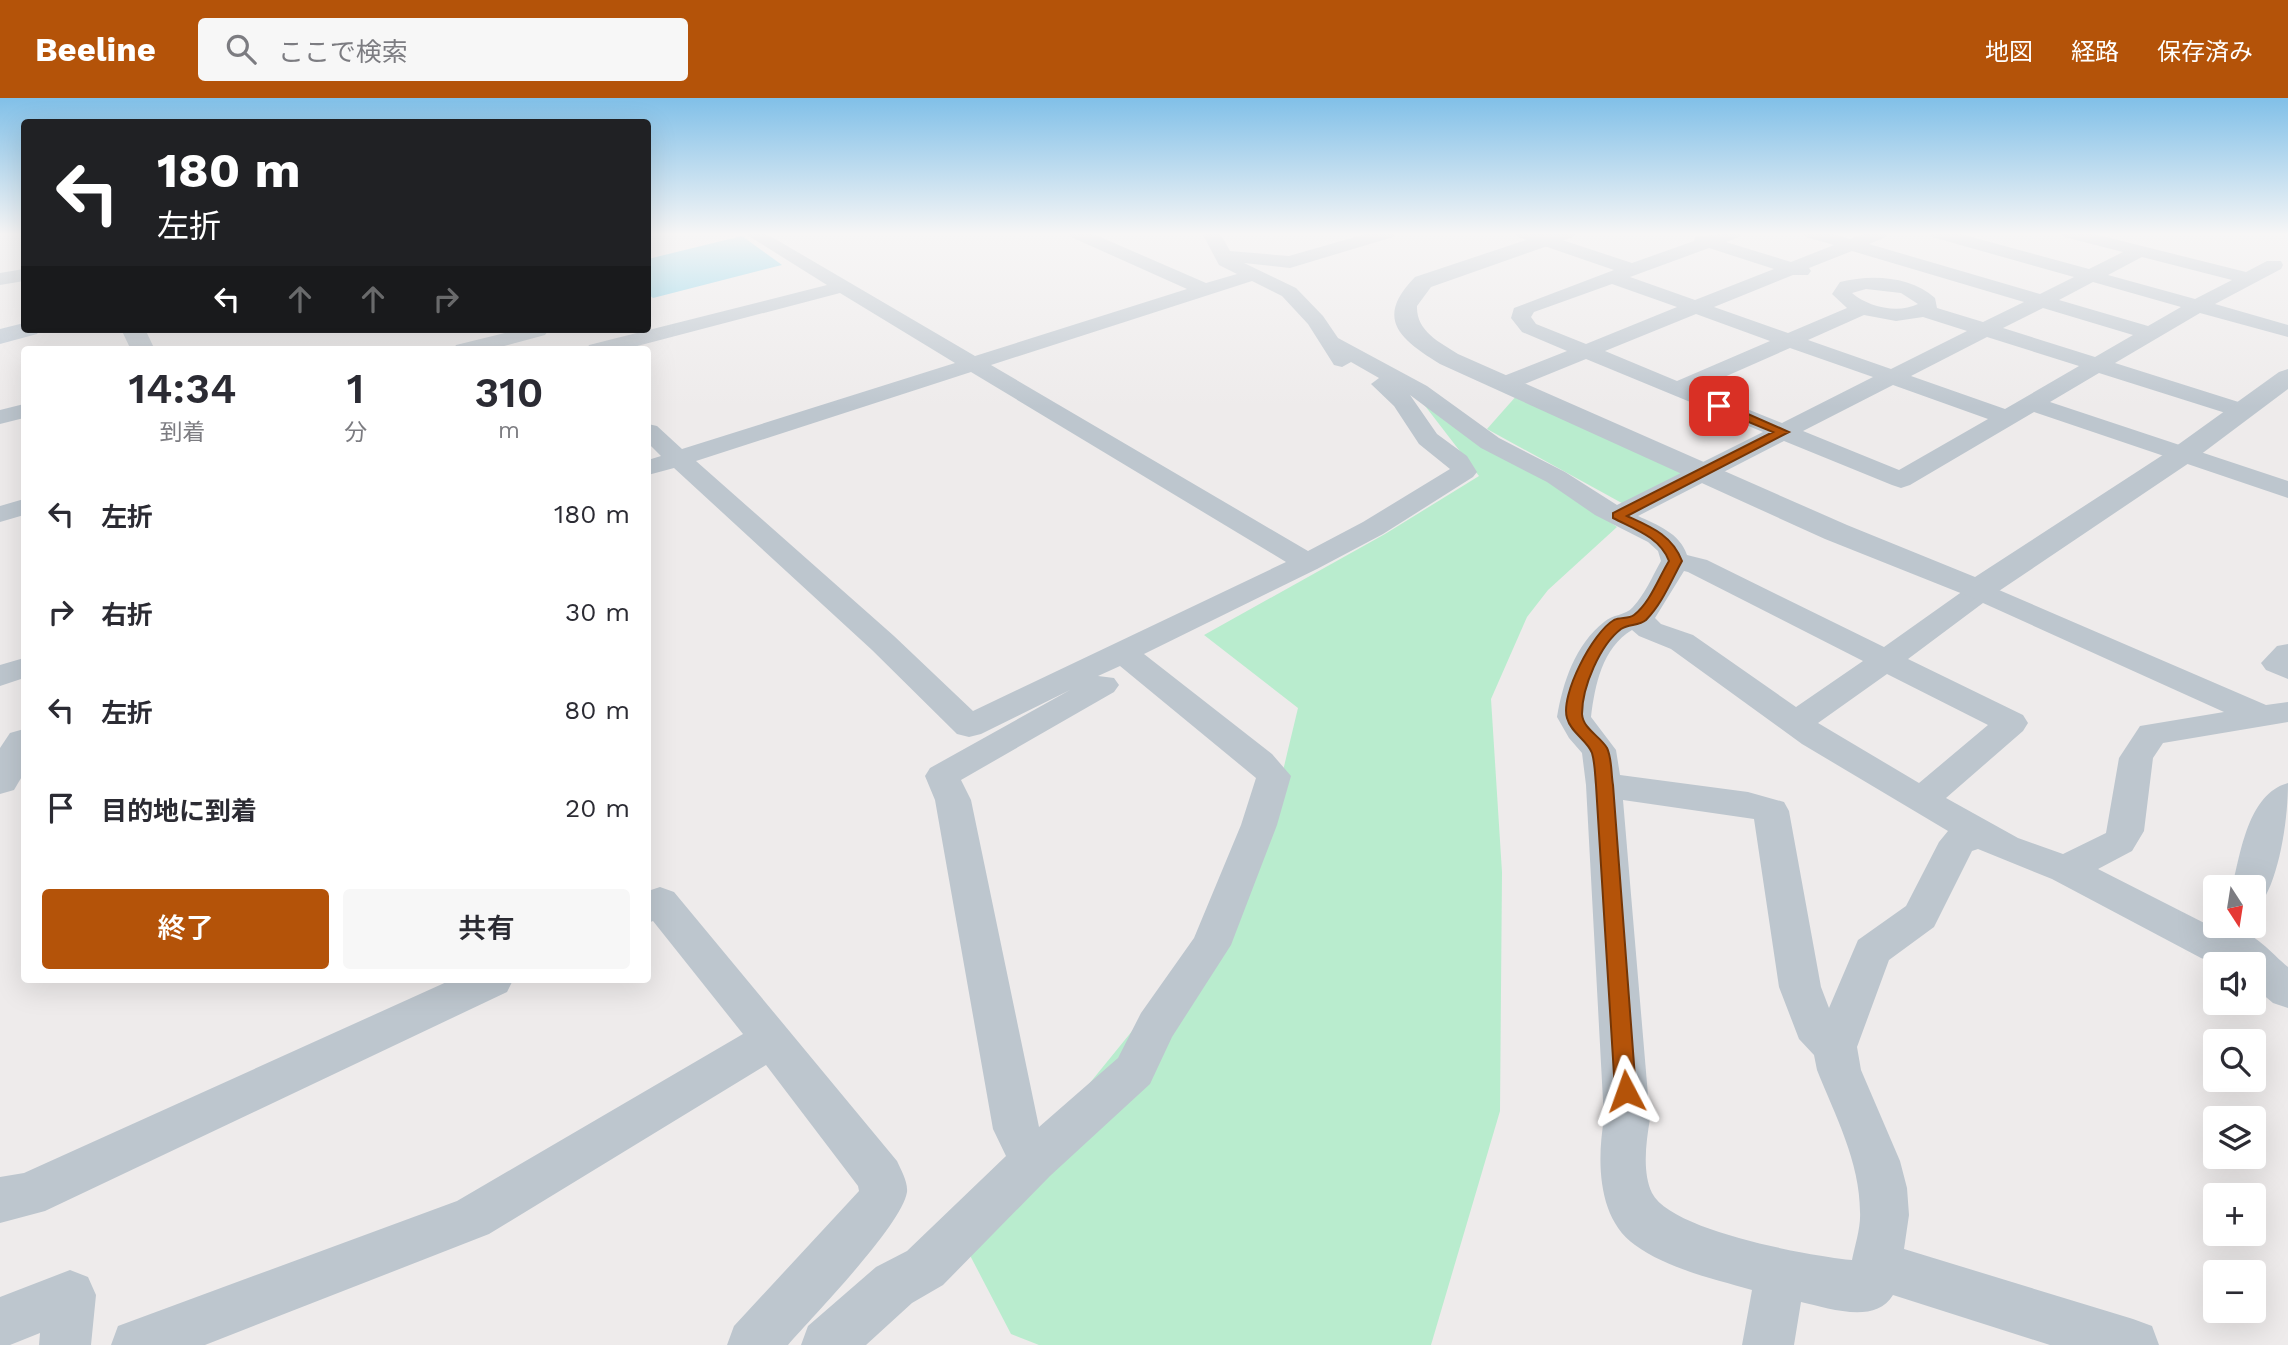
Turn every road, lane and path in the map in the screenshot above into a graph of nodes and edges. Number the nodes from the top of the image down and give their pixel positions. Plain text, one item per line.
1 (826, 291) edge
2 (850, 291) edge
3 (1201, 291) edge
4 (1287, 291) edge
5 (1413, 291) edge
6 (1572, 291) edge
7 (1661, 291) edge
8 (1735, 291) edge
9 (1843, 291) edge
10 (1912, 291) edge
11 (2011, 291) edge
12 (2059, 291) edge
13 (2150, 291) edge
14 (2224, 291) edge
15 (2041, 300) junction
16 (2199, 305) junction
17 (1695, 307) junction
18 (1865, 307) junction
19 (1923, 310) junction
20 (1984, 329) junction
21 (21, 331) edge
22 (2288, 331) edge
23 (2150, 333) junction
24 (541, 334) edge
25 (0, 337) edge
26 (1788, 340) junction
27 (1332, 343) junction
28 (483, 346) edge
29 (613, 346) edge
30 (1584, 351) junction
31 (972, 364) junction
32 (2096, 364) junction
33 (1891, 377) junction
34 (2288, 377) edge
35 (1504, 384) junction
36 (1677, 388) junction
37 (2030, 403) junction
38 (2240, 410) junction
39 (21, 412) edge
40 (0, 417) edge
41 (2006, 417) junction
42 (1783, 432) junction
43 (651, 435) edge
44 (2182, 455) junction
45 (678, 459) junction
46 (651, 467) edge
47 (1702, 471) junction
48 (2288, 490) edge
49 (21, 508) edge
50 (0, 513) edge
51 (1617, 516) junction
52 (1675, 561) junction
53 (1307, 563) junction
54 (1978, 590) junction
55 (1638, 620) junction
56 (2288, 653) edge
57 (1130, 659) junction
58 (1885, 660) junction
59 (21, 669) edge
60 (2288, 669) edge
61 (0, 676) edge
62 (2274, 713) edge
63 (1791, 720) junction
64 (21, 747) edge
65 (0, 780) edge
66 (1604, 785) junction
67 (2288, 795) edge
68 (1921, 800) junction
69 (1980, 833) junction
70 (2065, 869) junction
71 (2253, 875) edge
72 (651, 906) edge
73 (2231, 938) edge
74 (2228, 952) edge
75 (2243, 952) edge
76 (2266, 973) edge
77 (486, 983) edge
78 (2288, 991) edge
79 (772, 1039) junction
80 (1835, 1047) junction
81 (1033, 1161) junction
82 (0, 1200) edge
83 (1877, 1265) junction
84 (1781, 1272) junction
85 (0, 1323) edge
86 (65, 1345) edge
87 (137, 1345) edge
88 (753, 1345) edge
89 (827, 1345) edge
90 (1768, 1345) edge
91 (2133, 1345) edge

1 - 29 street
2 - 31 street
3 - 31 street
4 - 27 street
5 - 35 street
6 - 30 street
7 - 17 street
8 - 17 street
9 - 18 street
10 - 19 street
11 - 15 street
12 - 15 street
13 - 16 street
14 - 16 street
15 - 20 street
15 - 23 street
16 - 22 street
16 - 23 street
17 - 26 street
17 - 30 street
18 - 19 street
18 - 26 street
19 - 20 street
20 - 32 street
20 - 33 street
21 - 25 main road
23 - 32 street
24 - 28 street
26 - 33 street
26 - 36 street
27 - 51 street
27 - 53 street
30 - 35 street
30 - 36 street
31 - 45 street
31 - 53 street
32 - 37 street
32 - 38 street
33 - 41 street
33 - 42 street
34 - 38 street
35 - 47 street
36 - 42 street
37 - 41 street
37 - 44 street
38 - 44 street
39 - 40 street
41 - 42 street
42 - 47 street
43 - 45 street
44 - 48 street
44 - 54 street
45 - 46 street
45 - 57 street
47 - 51 street
47 - 54 street
49 - 50 street
51 - 52 street
52 - 55 street
52 - 58 street
53 - 57 street
54 - 58 street
54 - 62 street
55 - 63 street
55 - 66 street
56 - 60 street
57 - 81 street
57 - 81 street
58 - 63 street
58 - 68 street
59 - 61 street
62 - 70 street
63 - 68 street
64 - 65 street
66 - 80 street
66 - 84 street
67 - 71 street
68 - 69 street
69 - 70 street
69 - 80 street
70 - 74 street
72 - 79 street
73 - 75 street
76 - 78 street
77 - 82 street
79 - 87 street
79 - 88 street
80 - 83 street
81 - 89 street
83 - 84 street
83 - 91 street
84 - 90 street
85 - 86 street

